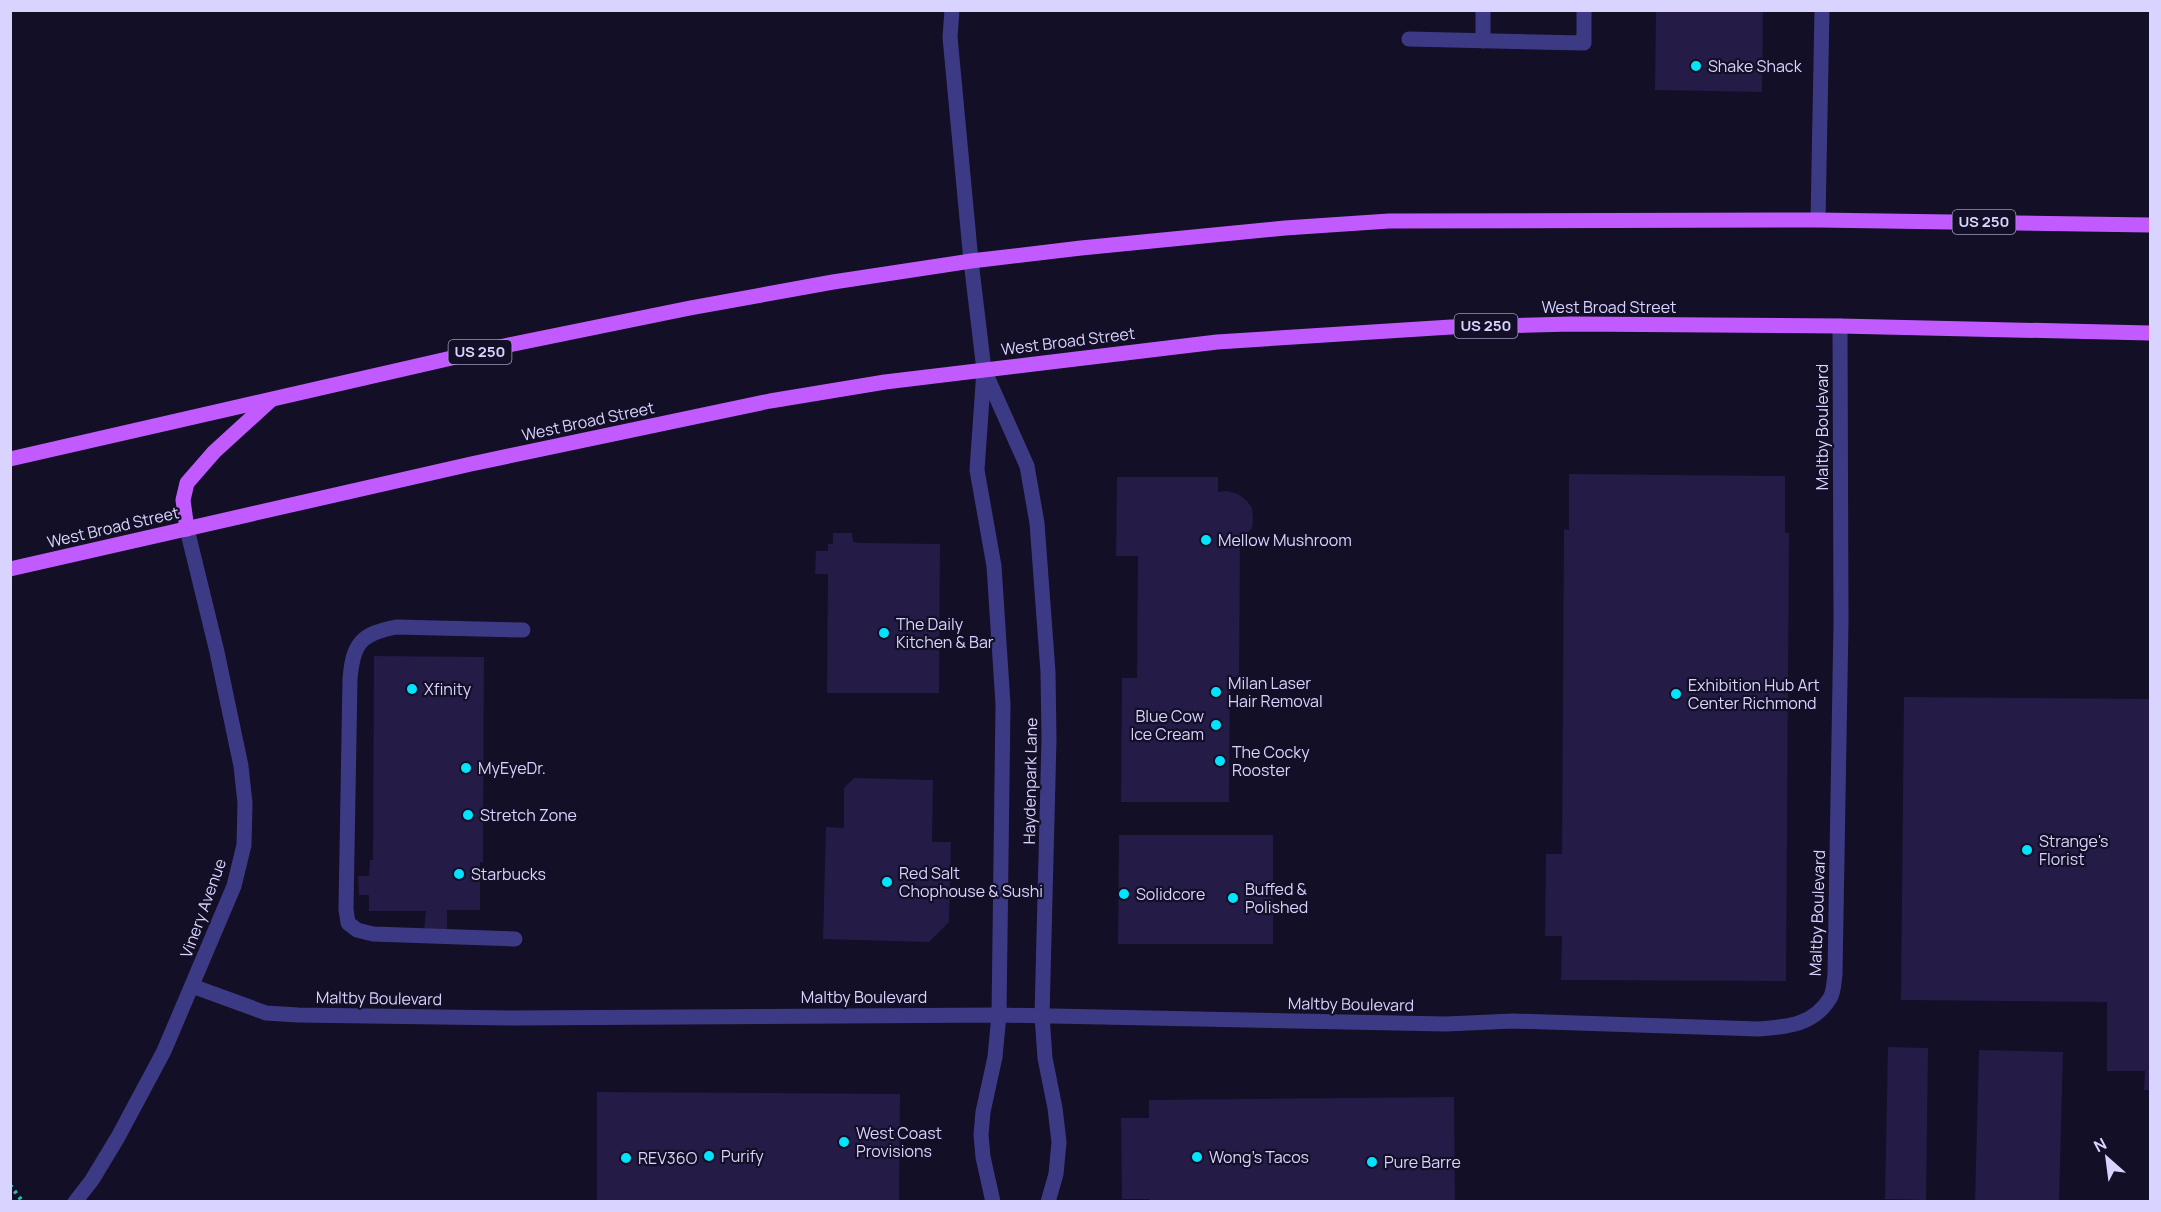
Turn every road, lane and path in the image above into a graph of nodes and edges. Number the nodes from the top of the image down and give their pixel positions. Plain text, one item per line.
1 (952, 10) edge
2 (1483, 10) edge
3 (1584, 10) edge
4 (1821, 10) edge
5 (1409, 39) dead end
6 (1483, 41) junction
7 (1818, 220) junction
8 (2151, 225) edge
9 (971, 261) junction
10 (1840, 326) junction
11 (2151, 333) edge
12 (984, 370) junction
13 (272, 399) junction
14 (10, 459) edge
15 (187, 529) junction
16 (10, 569) edge
17 (523, 630) dead end
18 (515, 939) dead end
19 (192, 986) junction
20 (999, 1015) junction
21 (1042, 1016) junction
22 (10, 1185) edge
23 (22, 1202) edge
24 (75, 1202) edge
25 (993, 1202) edge
26 (1048, 1202) edge

1 - 9 street, Haydenpark Lane
2 - 6 street
3 - 6 street
4 - 7 street
5 - 6 street
7 - 8 main road, US 250
7 - 9 main road, US 250
9 - 12 street, Haydenpark Lane
9 - 13 main road, US 250
10 - 11 main road, West Broad Street / US 250
10 - 12 main road, West Broad Street / US 250
10 - 21 street, Maltby Boulevard
12 - 15 main road, West Broad Street / US 250
12 - 20 street, Haydenpark Lane
12 - 21 street, Haydenpark Lane
13 - 14 main road, US 250
13 - 15 main road
15 - 16 main road, West Broad Street / US 250
15 - 19 street, Vinery Avenue
17 - 18 street
19 - 20 street, Maltby Boulevard
19 - 24 street, Vinery Avenue
20 - 21 street, Maltby Boulevard
20 - 25 street, Haydenpark Lane
21 - 26 street, Haydenpark Lane
22 - 23 path

